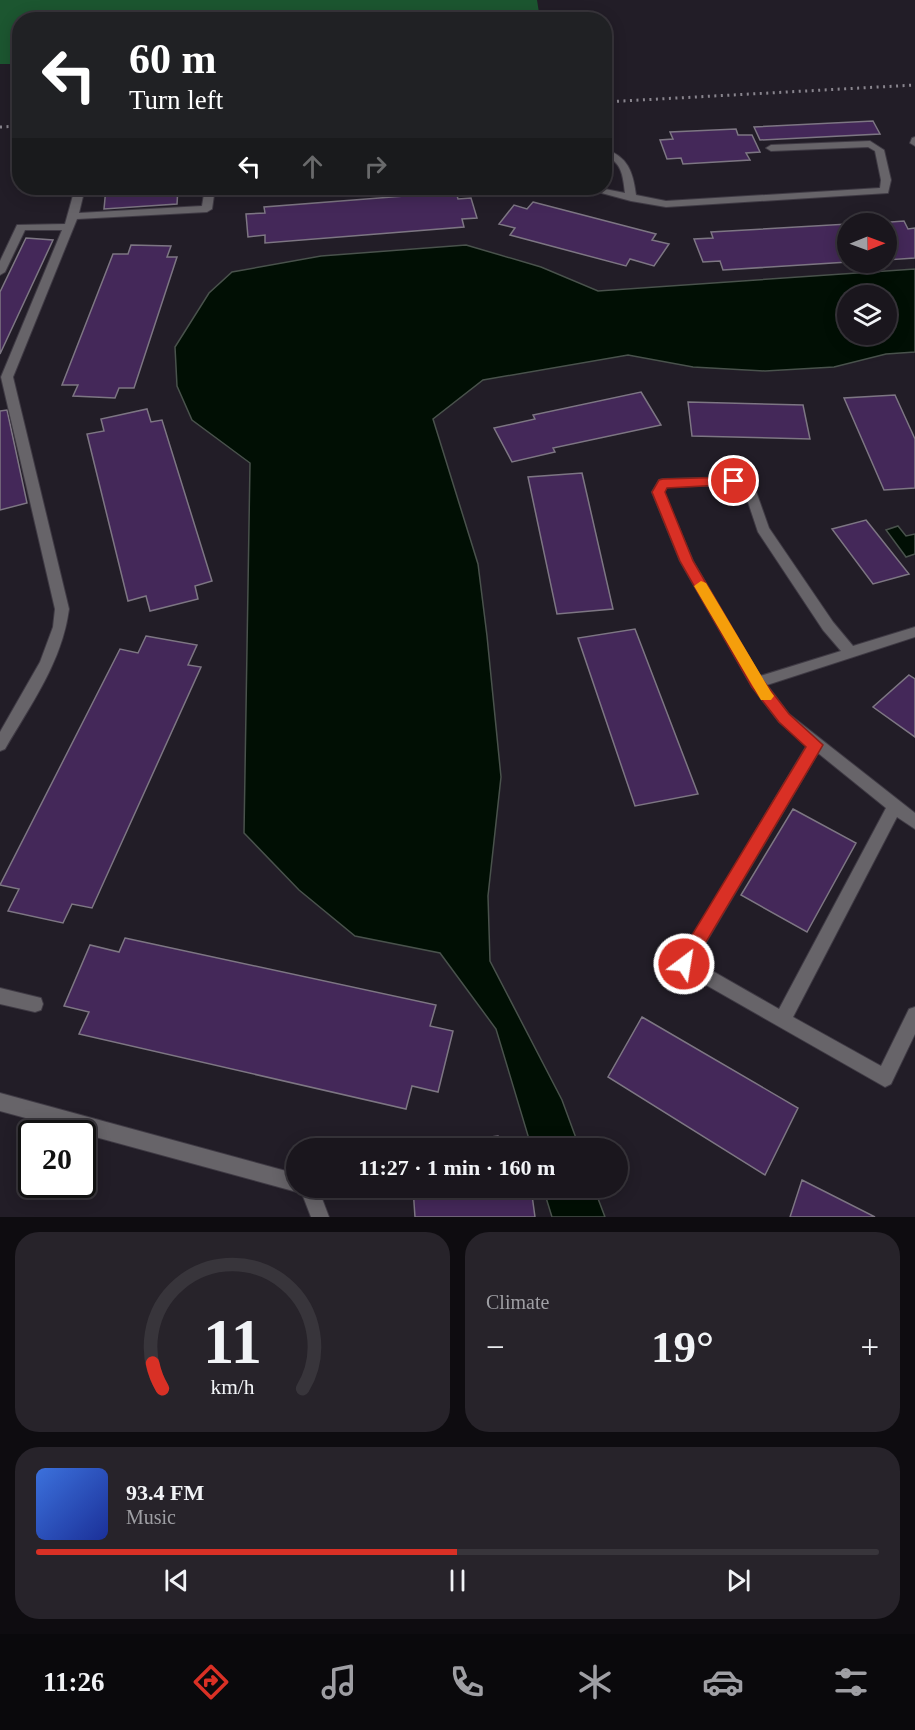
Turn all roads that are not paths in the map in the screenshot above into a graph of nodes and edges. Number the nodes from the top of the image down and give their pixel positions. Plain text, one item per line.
1 (771, 148) dead end
2 (612, 154) edge
3 (612, 194) edge
4 (78, 195) edge
5 (209, 195) edge
6 (631, 198) junction
7 (71, 221) junction
8 (0, 272) edge
9 (6, 399) edge
10 (915, 632) edge
11 (850, 652) junction
12 (757, 683) junction
13 (0, 745) edge
14 (815, 745) junction
15 (895, 806) junction
16 (915, 822) edge
17 (0, 996) edge
18 (36, 1004) dead end
19 (915, 1015) edge
20 (782, 1020) junction
21 (0, 1102) edge
22 (286, 1180) edge
23 (313, 1198) edge
24 (320, 1217) edge

1 - 6 lane
2 - 6 lane
3 - 6 lane
4 - 7 lane
5 - 7 lane
7 - 8 lane
7 - 9 lane
9 - 13 lane
10 - 11 lane
11 - 12 lane
11 - 12 lane
12 - 14 lane
14 - 15 lane
14 - 20 lane
15 - 16 lane
15 - 20 lane
17 - 18 lane
19 - 20 lane
21 - 22 lane
23 - 24 lane

